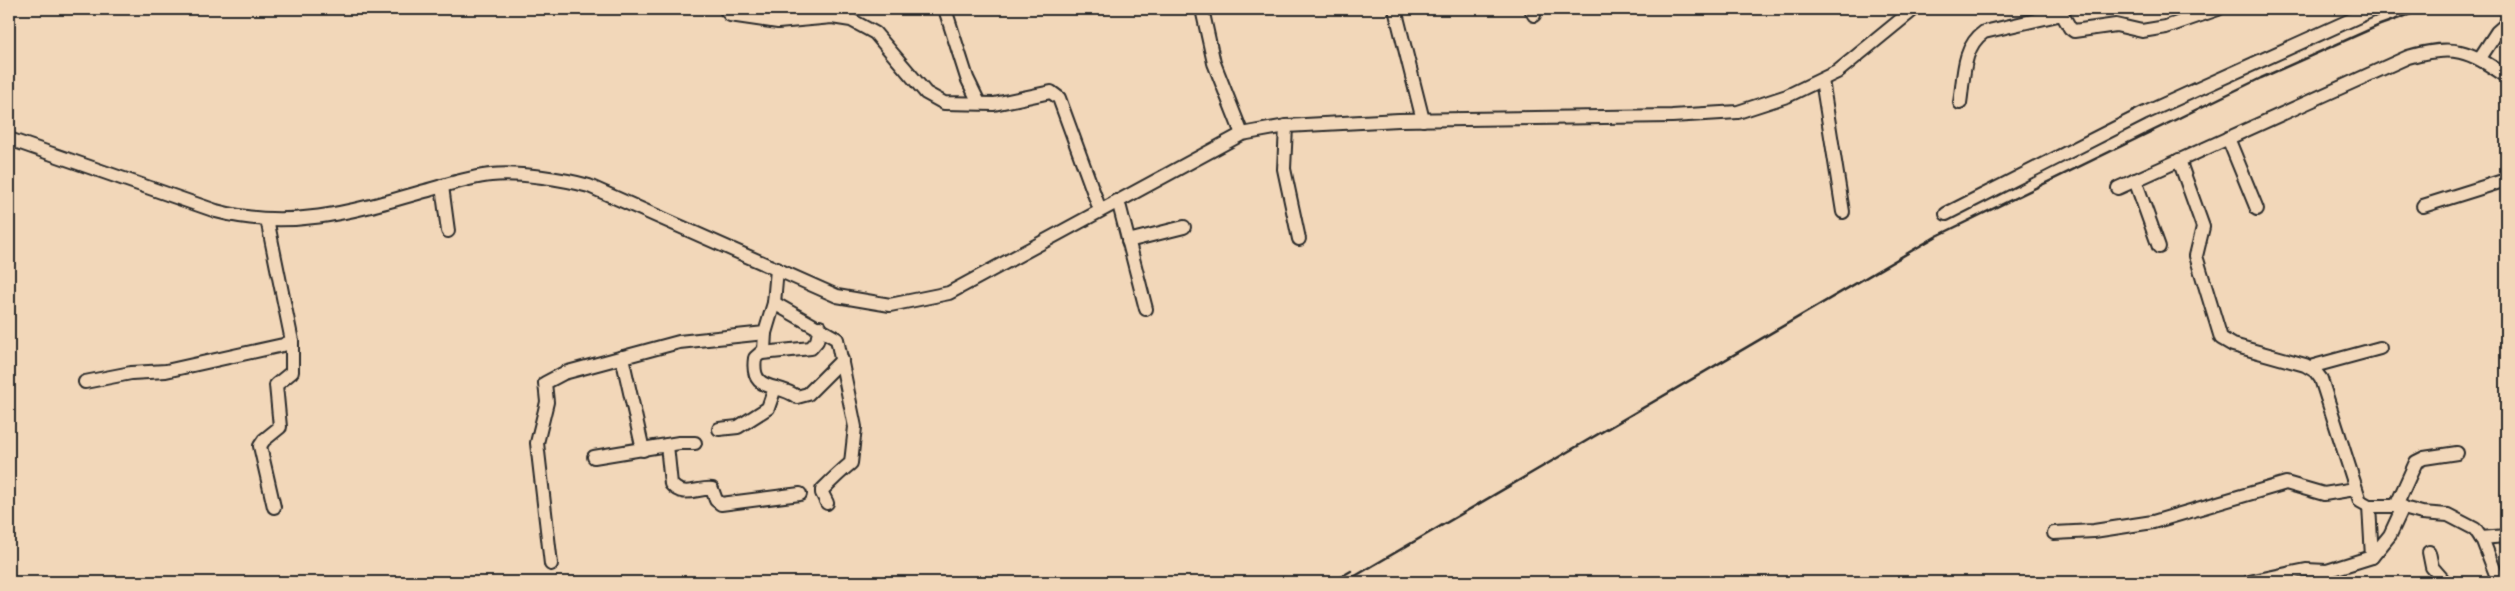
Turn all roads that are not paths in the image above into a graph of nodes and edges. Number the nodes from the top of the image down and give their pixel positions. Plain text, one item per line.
1 (725, 9) edge
2 (775, 9) edge
3 (945, 9) edge
4 (1202, 9) edge
5 (1395, 9) edge
6 (1914, 9) edge
7 (2218, 9) edge
8 (2375, 9) edge
9 (832, 13) edge
10 (778, 22) junction
11 (2506, 24) edge
12 (2480, 58) junction
13 (2506, 76) edge
14 (1823, 85) junction
15 (979, 103) junction
16 (1960, 103) dead end
17 (1423, 120) junction
18 (1286, 131) junction
19 (1242, 134) junction
20 (2228, 138) junction
21 (9, 139) edge
22 (2179, 160) junction
23 (2134, 180) junction
24 (2506, 180) edge
25 (442, 186) junction
26 (2118, 188) dead end
27 (1118, 204) junction
28 (2423, 206) dead end
29 (2257, 209) dead end
30 (1100, 210) junction
31 (1843, 212) dead end
32 (1946, 214) dead end
33 (267, 223) junction
34 (1184, 227) dead end
35 (448, 231) dead end
36 (1299, 239) dead end
37 (1128, 241) junction
38 (2159, 247) dead end
39 (778, 269) junction
40 (774, 303) junction
41 (1146, 309) dead end
42 (820, 327) junction
43 (765, 332) junction
44 (292, 341) junction
45 (2380, 348) dead end
46 (762, 353) junction
47 (622, 357) junction
48 (842, 360) junction
49 (2310, 367) junction
50 (85, 382) dead end
51 (775, 388) junction
52 (719, 429) dead end
53 (695, 443) dead end
54 (667, 446) junction
55 (642, 450) junction
56 (2456, 453) dead end
57 (594, 457) dead end
58 (2355, 489) junction
59 (800, 494) dead end
60 (827, 503) dead end
61 (2369, 506) junction
62 (2399, 506) junction
63 (274, 507) dead end
64 (2054, 533) dead end
65 (2506, 536) edge
66 (2481, 538) junction
67 (2429, 552) dead end
68 (2372, 557) junction
69 (551, 564) dead end
70 (2318, 577) edge
71 (2249, 582) edge
72 (2445, 582) edge
73 (2500, 582) edge

1 - 10 street
2 - 10 street
3 - 15 street
4 - 19 street
5 - 17 street
6 - 14 street
7 - 16 street
8 - 32 street
9 - 10 street
9 - 15 street
11 - 12 street
12 - 13 street
12 - 20 street
14 - 17 street
14 - 31 street
15 - 30 street
17 - 18 street
18 - 19 street
18 - 36 street
19 - 27 street
20 - 22 street
20 - 29 street
21 - 33 street
22 - 23 street
22 - 49 street
23 - 26 street
23 - 38 street
24 - 28 street
25 - 33 street
25 - 35 street
25 - 39 street
27 - 30 street
27 - 37 street
30 - 39 street
33 - 44 street
34 - 37 street
37 - 41 street
39 - 40 street
40 - 42 street
40 - 43 street
42 - 46 street
42 - 48 street
43 - 46 street
43 - 47 street
44 - 50 street
44 - 63 street
45 - 49 street
46 - 51 street
47 - 55 street
47 - 69 street
48 - 51 street
48 - 60 street
49 - 58 street
51 - 52 street
53 - 54 street
54 - 55 street
54 - 59 street
55 - 57 street
56 - 62 street
58 - 61 street
58 - 64 street
61 - 62 street
61 - 68 street
62 - 66 street
62 - 68 street
65 - 66 street
66 - 73 street
67 - 72 street
68 - 70 street
70 - 71 street

